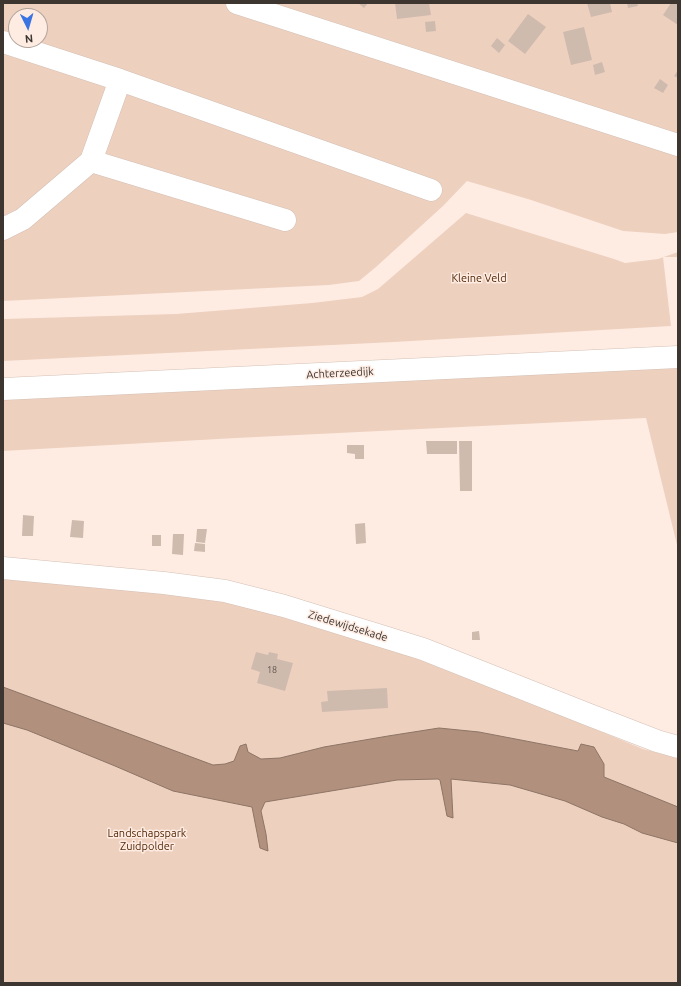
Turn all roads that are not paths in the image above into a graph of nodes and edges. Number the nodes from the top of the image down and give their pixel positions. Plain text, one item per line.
1 (237, 3) edge
2 (3, 42) edge
3 (120, 80) junction
4 (678, 145) edge
5 (91, 161) junction
6 (431, 190) dead end
7 (285, 220) dead end
8 (3, 229) edge
9 (678, 357) edge
10 (3, 389) edge
11 (3, 568) edge
12 (678, 748) edge

1 - 4 street
2 - 3 street
3 - 5 street
3 - 6 street
5 - 7 street
5 - 8 street
9 - 10 street, Achterzeedijk
11 - 12 street, Ziedewijdsekade

